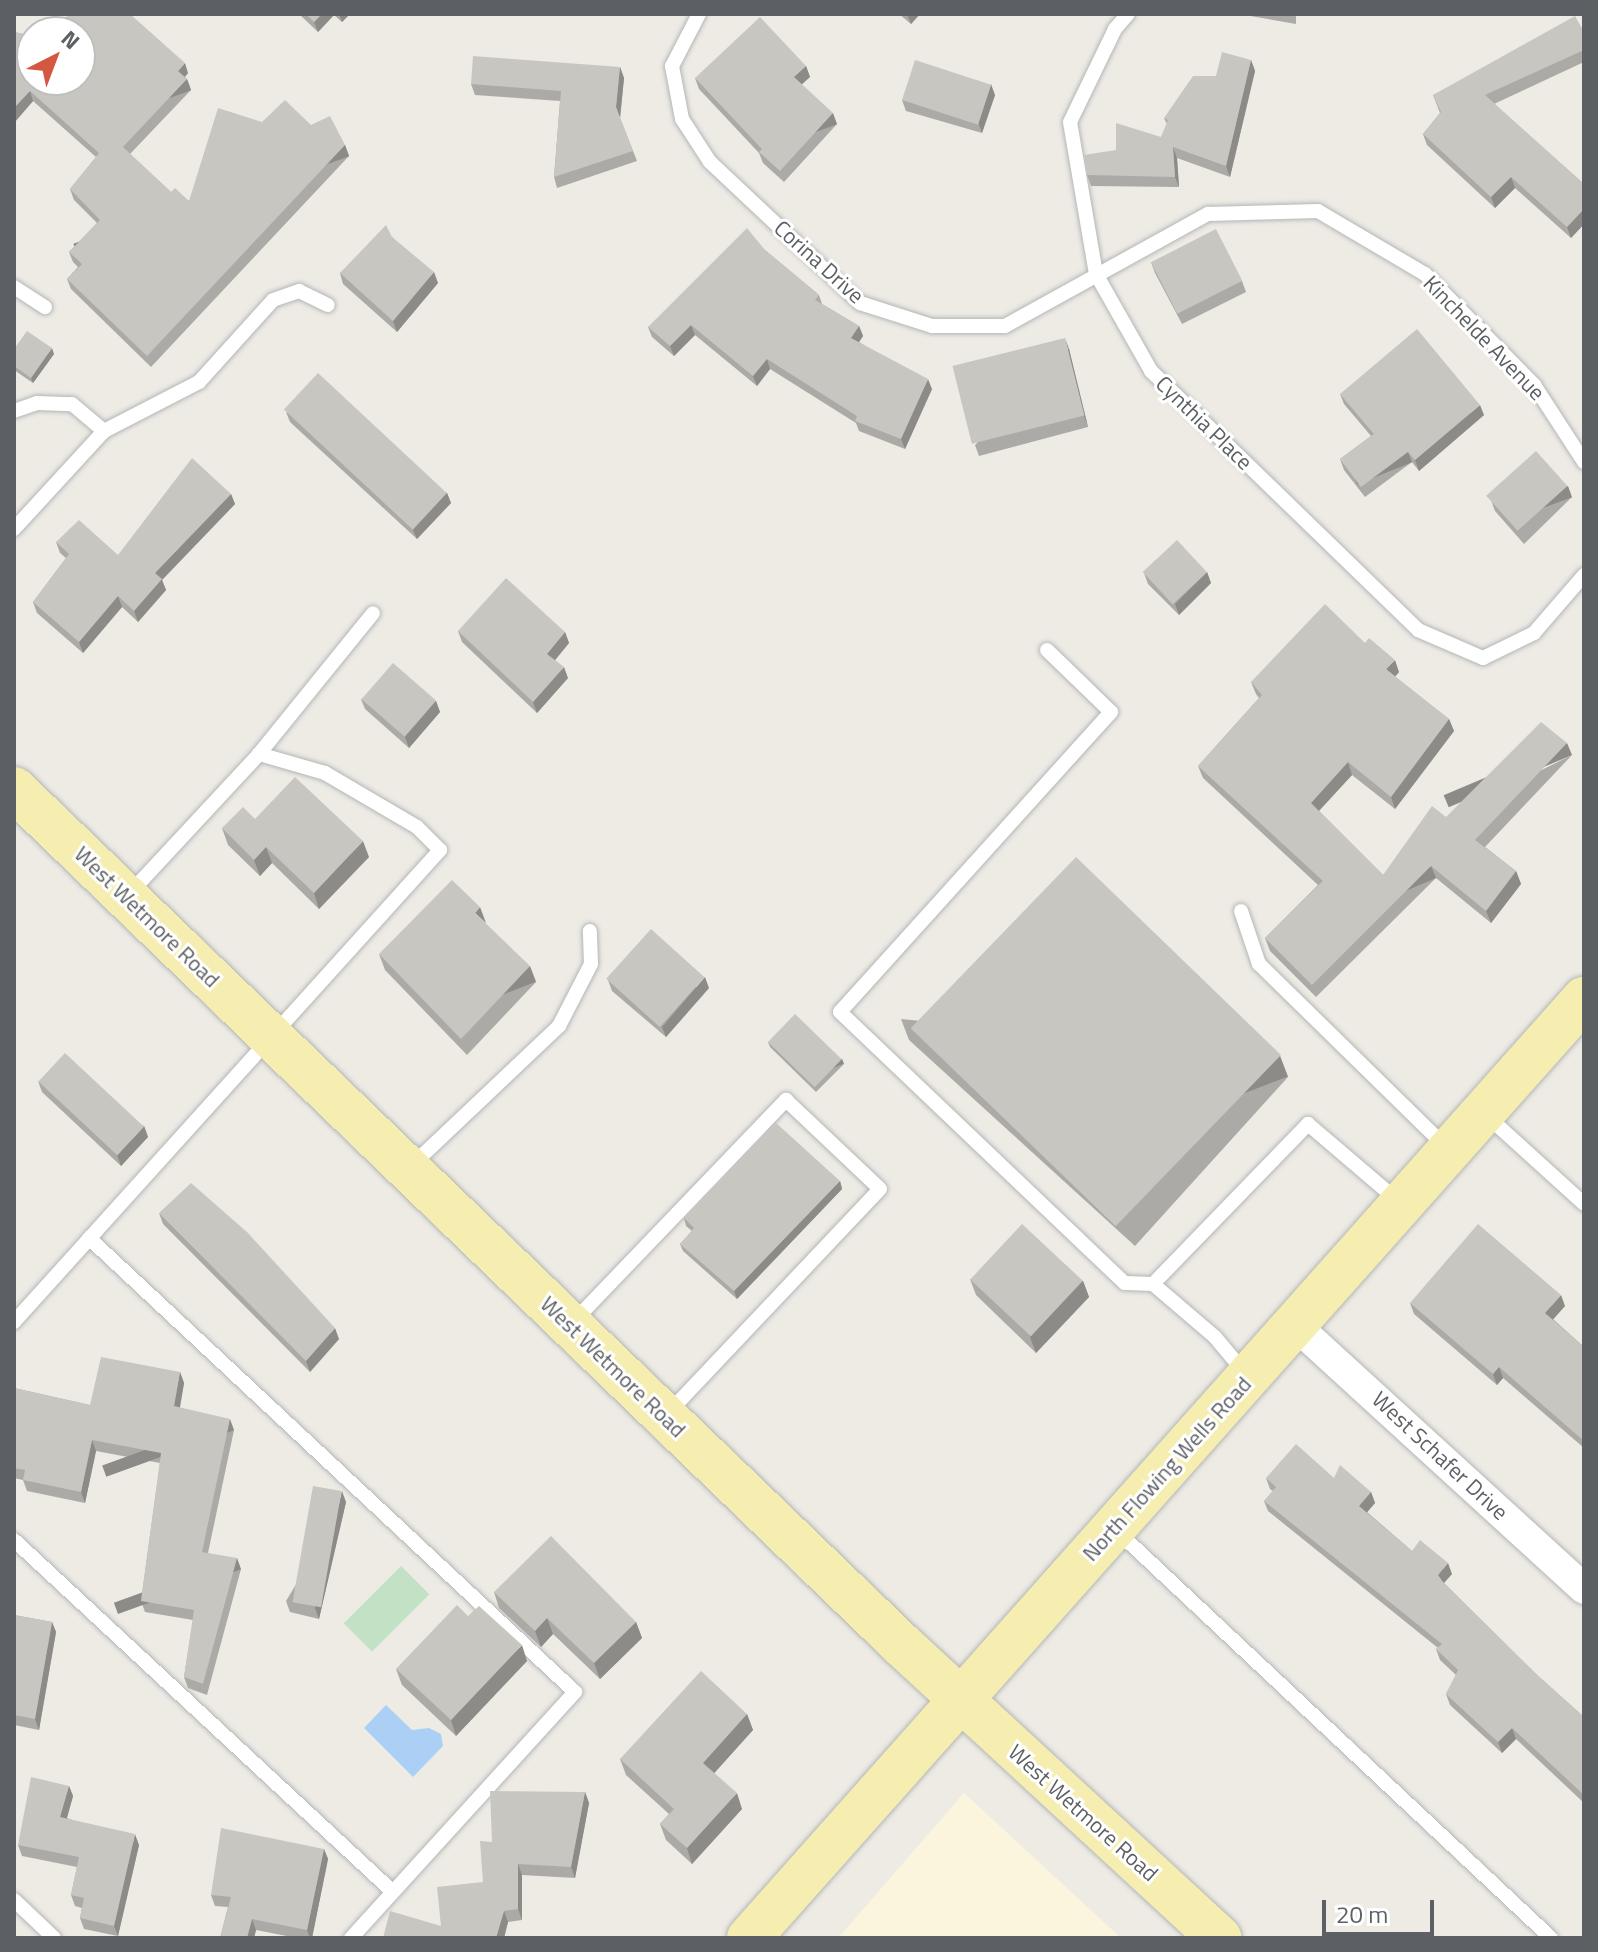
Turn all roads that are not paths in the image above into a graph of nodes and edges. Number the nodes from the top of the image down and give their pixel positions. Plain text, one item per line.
1 (699, 14) edge
2 (1128, 14) edge
3 (1096, 274) junction
4 (14, 287) edge
5 (328, 305) dead end
6 (45, 307) dead end
7 (14, 411) edge
8 (104, 431) junction
9 (1584, 462) edge
10 (14, 529) edge
11 (1584, 575) edge
12 (373, 613) dead end
13 (1047, 650) dead end
14 (259, 754) junction
15 (14, 789) edge
16 (126, 897) junction
17 (1241, 911) dead end
18 (590, 931) dead end
19 (1584, 999) edge
20 (271, 1036) junction
21 (1483, 1112) junction
22 (1450, 1151) junction
23 (408, 1169) junction
24 (1402, 1204) junction
25 (1584, 1204) edge
26 (89, 1238) junction
27 (1153, 1284) junction
28 (14, 1322) edge
29 (1294, 1324) junction
30 (570, 1325) junction
31 (1248, 1378) junction
32 (665, 1417) junction
33 (1114, 1528) junction
34 (14, 1540) edge
35 (1584, 1589) edge
36 (959, 1699) junction
37 (393, 1892) junction
38 (14, 1900) edge
39 (54, 1938) edge
40 (351, 1938) edge
41 (749, 1938) edge
42 (1219, 1938) edge
43 (1551, 1938) edge

1 - 3 lane, Corina Drive
2 - 3 lane, Cynthia Place
3 - 9 lane, Kinchelde Avenue
3 - 11 lane, Cynthia Place
4 - 6 lane
5 - 8 lane
7 - 8 lane
8 - 10 lane
12 - 14 lane
13 - 27 lane
14 - 16 lane
14 - 20 lane
15 - 16 main road, West Wetmore Road
16 - 20 main road, West Wetmore Road
17 - 22 lane
18 - 23 lane
19 - 21 main road, North Flowing Wells Road
20 - 23 main road, West Wetmore Road
20 - 26 lane
21 - 22 main road, North Flowing Wells Road
21 - 25 lane
22 - 24 main road, North Flowing Wells Road
23 - 30 main road, West Wetmore Road
24 - 27 lane
24 - 29 main road, North Flowing Wells Road
26 - 28 lane
26 - 37 lane
27 - 31 lane
29 - 31 main road, North Flowing Wells Road
29 - 35 street, West Schafer Drive
30 - 32 main road, West Wetmore Road
30 - 32 lane
31 - 33 main road, North Flowing Wells Road
32 - 36 main road, West Wetmore Road
33 - 36 main road, North Flowing Wells Road
33 - 43 lane
34 - 37 lane
36 - 41 main road, North Flowing Wells Road
36 - 42 main road, West Wetmore Road
37 - 40 lane
38 - 39 lane

